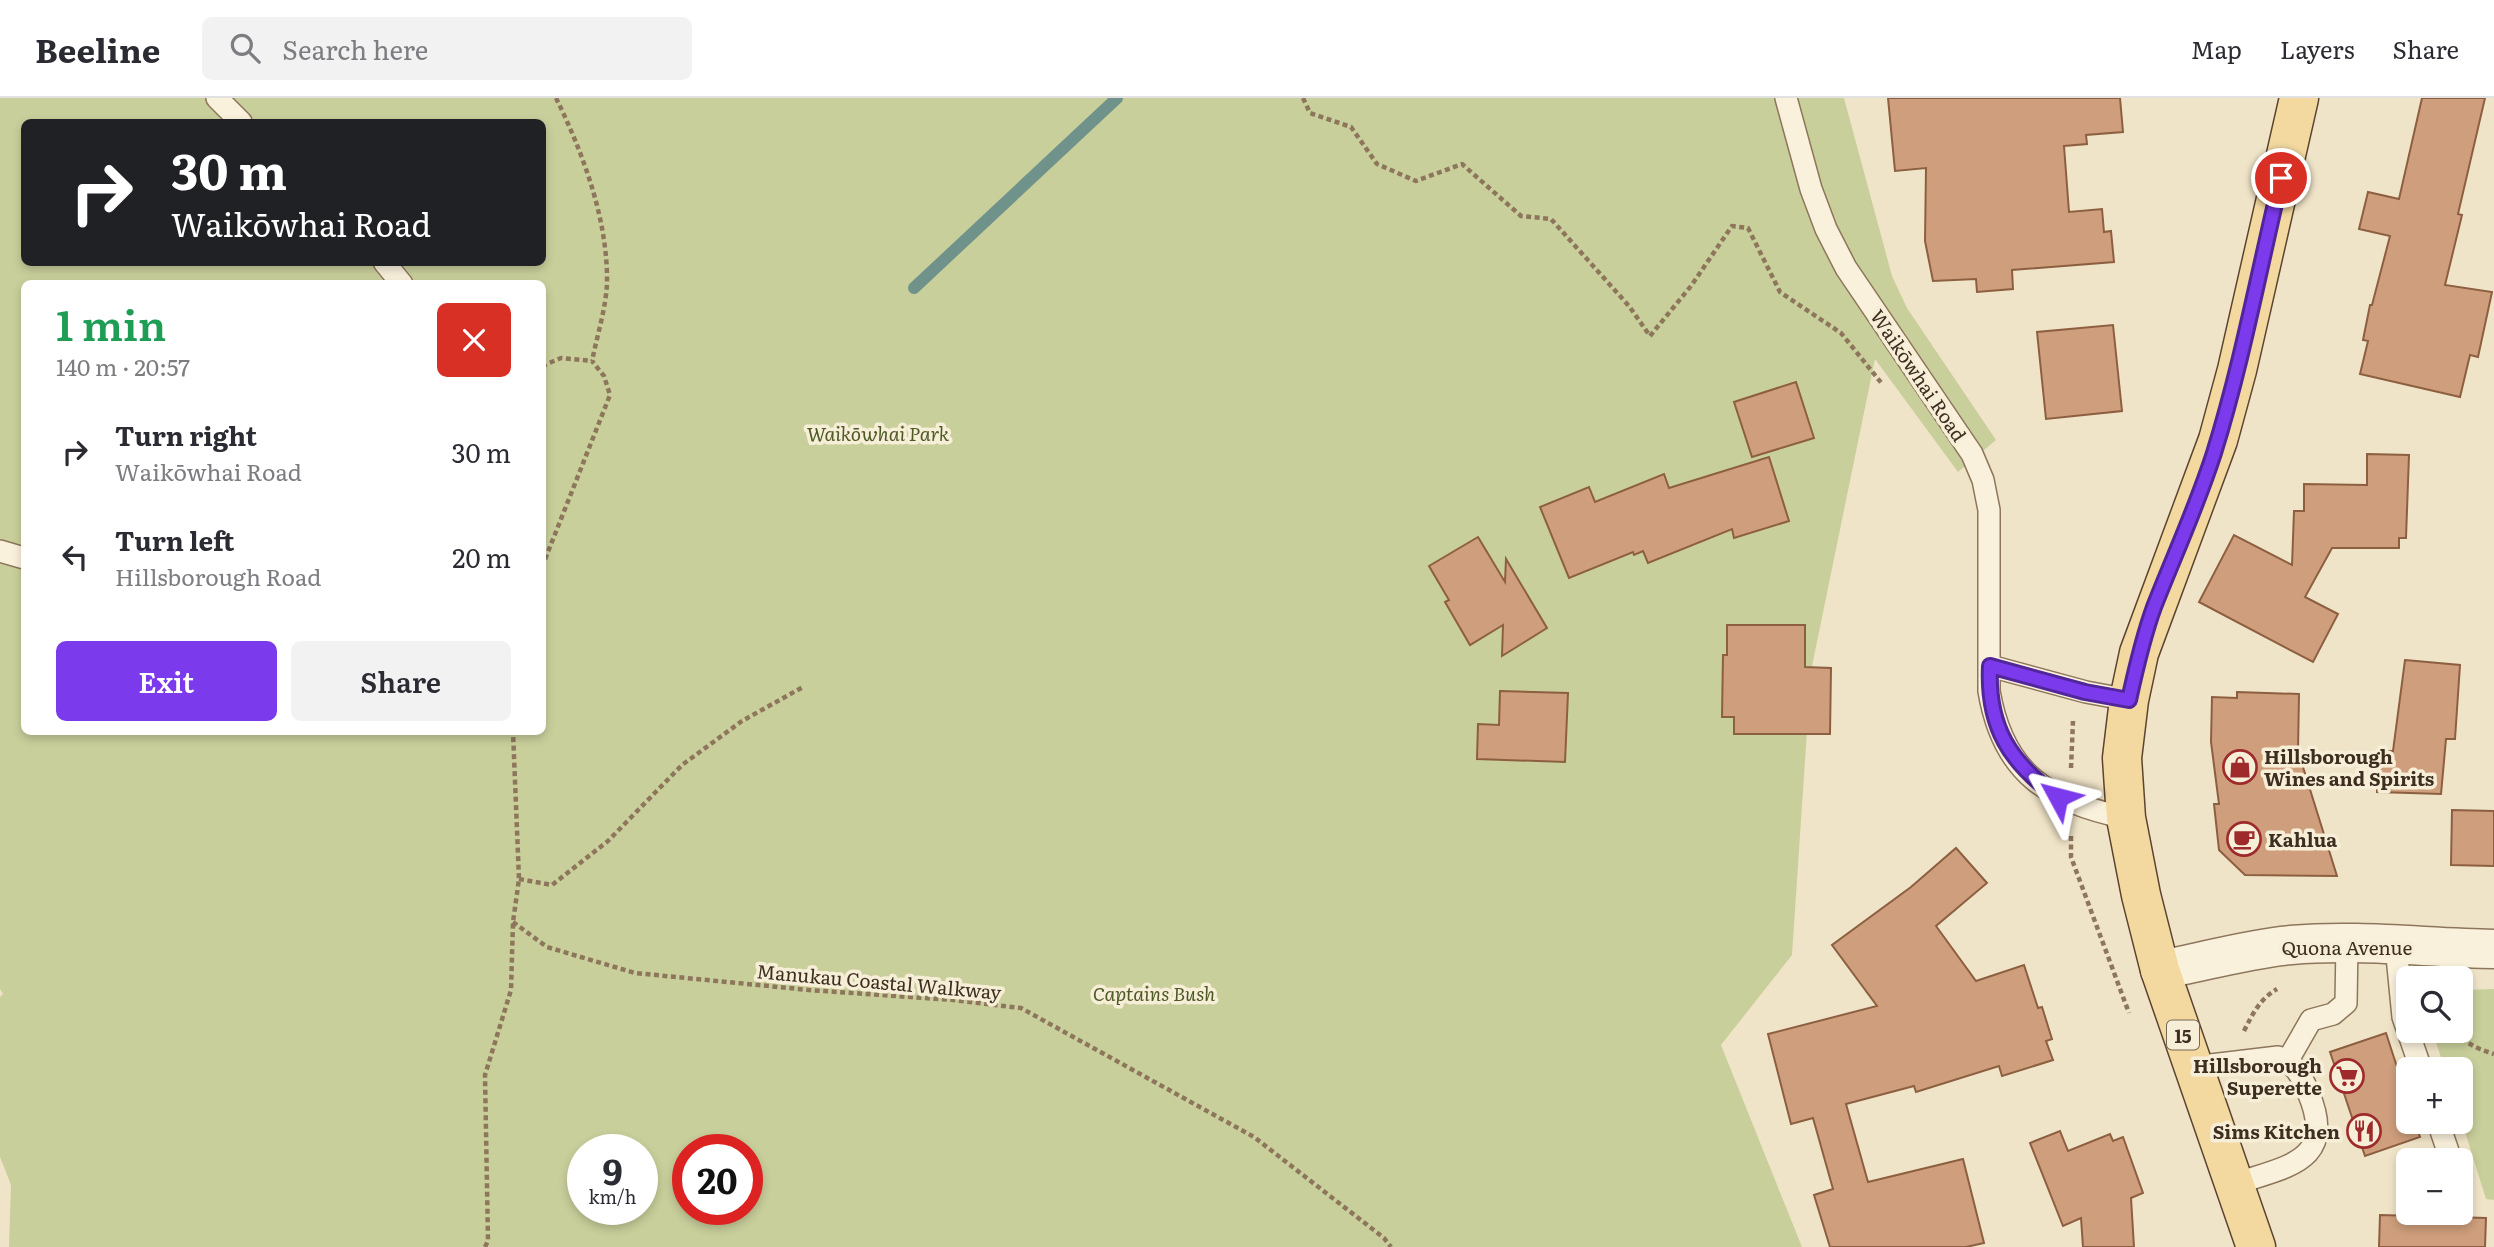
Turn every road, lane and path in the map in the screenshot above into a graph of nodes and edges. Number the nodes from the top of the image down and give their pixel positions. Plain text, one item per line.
1 (217, 98) edge
2 (556, 98) edge
3 (1303, 98) edge
4 (1786, 98) edge
5 (2299, 98) edge
6 (238, 119) edge
7 (387, 266) edge
8 (399, 280) edge
9 (592, 362) junction
10 (546, 364) edge
11 (1887, 389) dead end
12 (0, 551) edge
13 (21, 557) edge
14 (546, 557) edge
15 (1990, 666) junction
16 (803, 687) dead end
17 (2129, 700) junction
18 (2074, 716) dead end
19 (513, 735) edge
20 (2071, 778) dead end
21 (2126, 818) junction
22 (2071, 841) dead end
23 (2071, 857) dead end
24 (519, 879) junction
25 (513, 922) junction
26 (2347, 944) junction
27 (2396, 946) junction
28 (2494, 949) edge
29 (2160, 970) junction
30 (2251, 1000) dead end
31 (2255, 1009) dead end
32 (2468, 1043) edge
33 (2494, 1054) edge
34 (2417, 1057) edge
35 (2288, 1060) junction
36 (2194, 1067) junction
37 (2235, 1184) junction
38 (485, 1247) edge
39 (1391, 1247) edge
40 (2256, 1247) edge

1 - 6 lane
2 - 9 path
3 - 11 path
4 - 15 lane, Waikōwhai Road
5 - 17 main road, 15
7 - 8 lane
9 - 10 path
9 - 14 path
12 - 13 lane
15 - 17 lane
15 - 21 lane, Waikōwhai Road
16 - 24 path
17 - 21 main road, 15
18 - 20 path
19 - 24 path
21 - 29 main road, 15
22 - 23 path
24 - 25 path
25 - 38 path
25 - 39 path, Manukau Coastal Walkway
26 - 27 street, Quona Avenue
26 - 29 street, Quona Avenue
26 - 35 lane
27 - 28 street, Quona Avenue
27 - 34 lane
29 - 36 main road, 15
30 - 31 path
32 - 33 path
35 - 36 lane
35 - 37 lane
36 - 37 main road, 15
37 - 40 main road, 15

